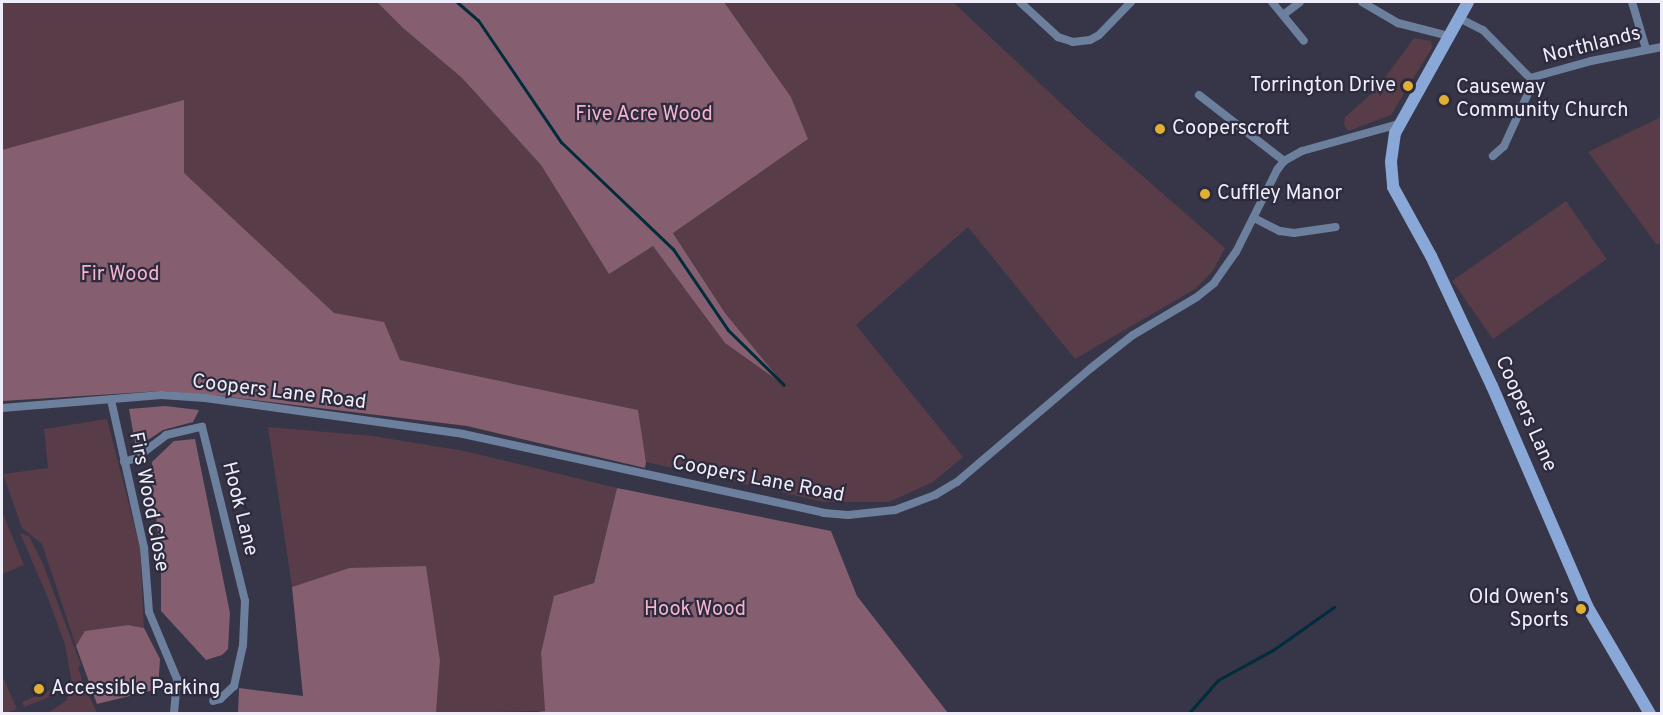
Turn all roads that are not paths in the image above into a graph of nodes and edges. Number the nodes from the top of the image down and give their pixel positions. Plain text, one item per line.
1 (1020, 2) edge
2 (1131, 2) edge
3 (1272, 2) edge
4 (1300, 2) edge
5 (1362, 2) edge
6 (1467, 2) edge
7 (1632, 2) edge
8 (1283, 15) junction
9 (1459, 18) junction
10 (1449, 36) junction
11 (1304, 41) dead end
12 (1662, 47) edge
13 (1646, 49) junction
14 (1530, 78) junction
15 (1199, 95) dead end
16 (1399, 124) junction
17 (1493, 156) dead end
18 (1284, 161) junction
19 (1254, 218) junction
20 (1336, 227) dead end
21 (111, 400) junction
22 (2, 408) edge
23 (124, 462) junction
24 (213, 701) dead end
25 (174, 714) edge
26 (1650, 714) edge

1 - 2 street
3 - 8 street
4 - 8 street
5 - 10 street
6 - 9 main road, Coopers Lane
7 - 13 street
8 - 11 street
9 - 10 main road, Coopers Lane
9 - 14 street
10 - 16 main road, Coopers Lane
12 - 13 street, Northlands
13 - 14 street, Northlands
14 - 17 street
15 - 18 street
16 - 18 street
16 - 26 main road, Coopers Lane
18 - 19 street, Coopers Lane Road
19 - 20 street
19 - 21 street, Coopers Lane Road
21 - 22 street, Coopers Lane Road
21 - 23 street, Firs Wood Close
23 - 24 street, Hook Lane
23 - 25 street, Firs Wood Close

